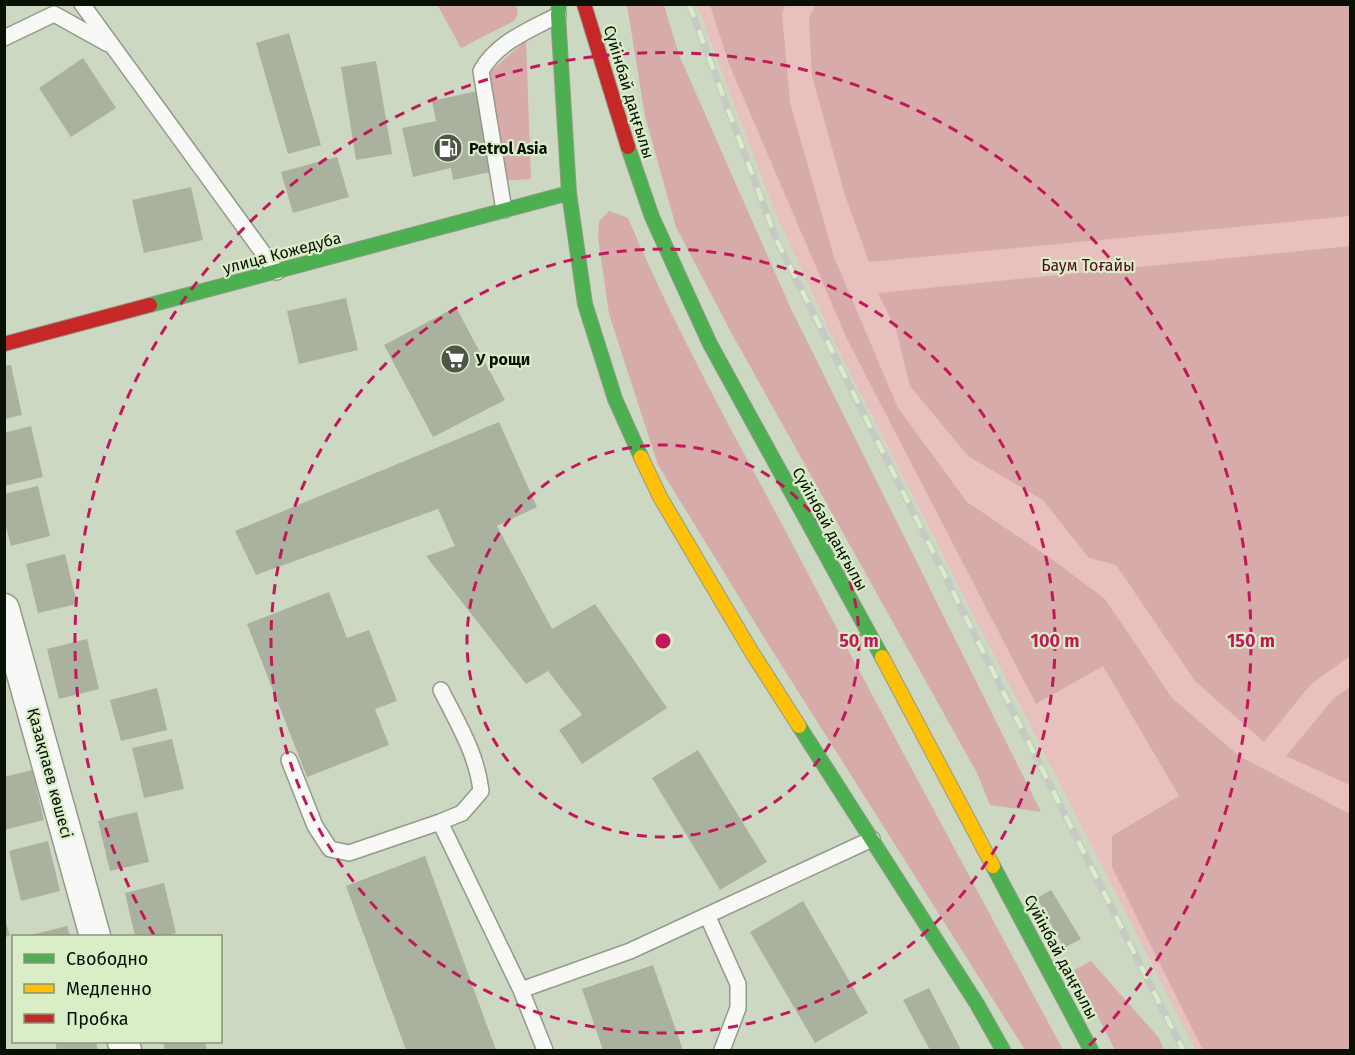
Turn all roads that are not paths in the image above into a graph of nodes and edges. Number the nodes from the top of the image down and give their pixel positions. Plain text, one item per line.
1 (82, 4) edge
2 (584, 4) edge
3 (558, 10) edge
4 (4, 38) edge
5 (114, 48) junction
6 (569, 193) junction
7 (504, 210) junction
8 (277, 272) junction
9 (4, 344) edge
10 (4, 609) edge
11 (441, 690) dead end
12 (289, 760) dead end
13 (440, 822) junction
14 (872, 839) junction
15 (707, 915) junction
16 (94, 935) edge
17 (521, 990) junction
18 (545, 1050) edge
19 (722, 1050) edge
20 (1003, 1050) edge
21 (1091, 1050) edge

1 - 5 lane
2 - 21 main road, Сүйінбай даңғылы
3 - 6 main road
3 - 7 lane
4 - 5 lane
5 - 8 lane
6 - 7 main road, улица Кожедуба
6 - 14 main road
7 - 8 main road, улица Кожедуба
8 - 9 main road, улица Кожедуба
10 - 16 street, Қазақпаев көшесі
11 - 13 lane
12 - 13 lane
13 - 17 lane
14 - 15 lane
14 - 20 main road
15 - 17 lane
15 - 19 lane
17 - 18 lane

